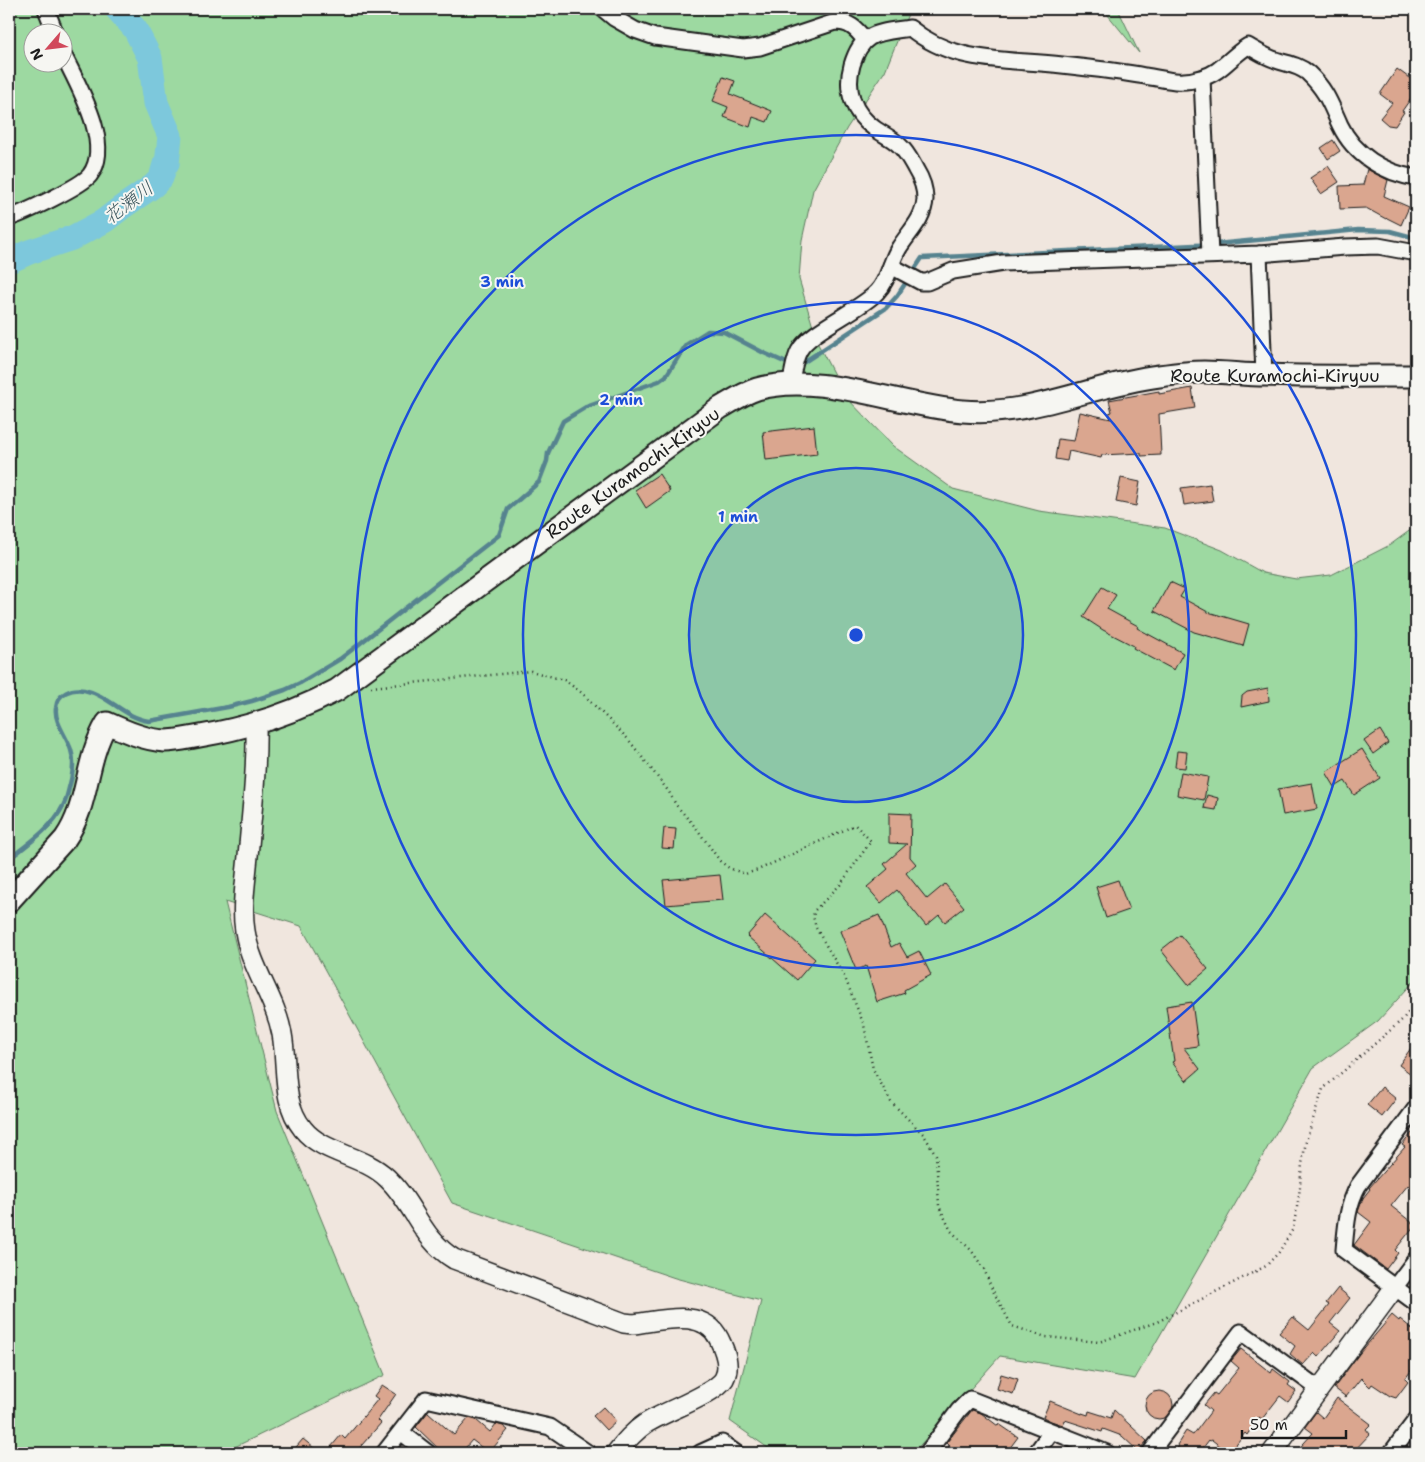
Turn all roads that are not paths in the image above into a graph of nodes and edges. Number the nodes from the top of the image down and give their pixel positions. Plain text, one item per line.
1 (46, 9) edge
2 (604, 9) edge
3 (51, 22) edge
4 (864, 39) junction
5 (71, 72) edge
6 (1202, 78) junction
7 (1416, 178) edge
8 (9, 218) edge
9 (1210, 247) junction
10 (1416, 253) edge
11 (1259, 254) junction
12 (895, 268) junction
13 (1264, 376) junction
14 (1416, 376) edge
15 (791, 380) junction
16 (256, 723) junction
17 (9, 901) edge
18 (1416, 1108) edge
19 (1416, 1259) edge
20 (1395, 1287) junction
21 (1416, 1303) edge
22 (1319, 1389) junction
23 (1416, 1420) edge
24 (400, 1432) junction
25 (1051, 1432) junction
26 (384, 1453) edge
27 (428, 1453) edge
28 (588, 1453) edge
29 (616, 1453) edge
30 (700, 1453) edge
31 (736, 1453) edge
32 (927, 1453) edge
33 (1036, 1453) edge
34 (1107, 1453) edge
35 (1150, 1453) edge
36 (1272, 1453) edge
37 (1391, 1453) edge

1 - 3 street
2 - 4 street
4 - 6 street
4 - 12 street
5 - 8 street
6 - 7 street
6 - 9 street
9 - 11 street
9 - 12 street
10 - 11 street
11 - 13 street
12 - 15 street
13 - 14 main road, Route Kuramochi-Kiryuu
13 - 15 main road, Route Kuramochi-Kiryuu
15 - 16 main road, Route Kuramochi-Kiryuu
16 - 17 main road, Route Kuramochi-Kiryuu
16 - 29 street
18 - 20 street
19 - 20 street
20 - 21 street
20 - 22 street
22 - 35 street
22 - 36 street
23 - 37 street
24 - 26 street
24 - 27 street
24 - 28 street
25 - 32 street
25 - 33 street
25 - 34 street
30 - 31 street

